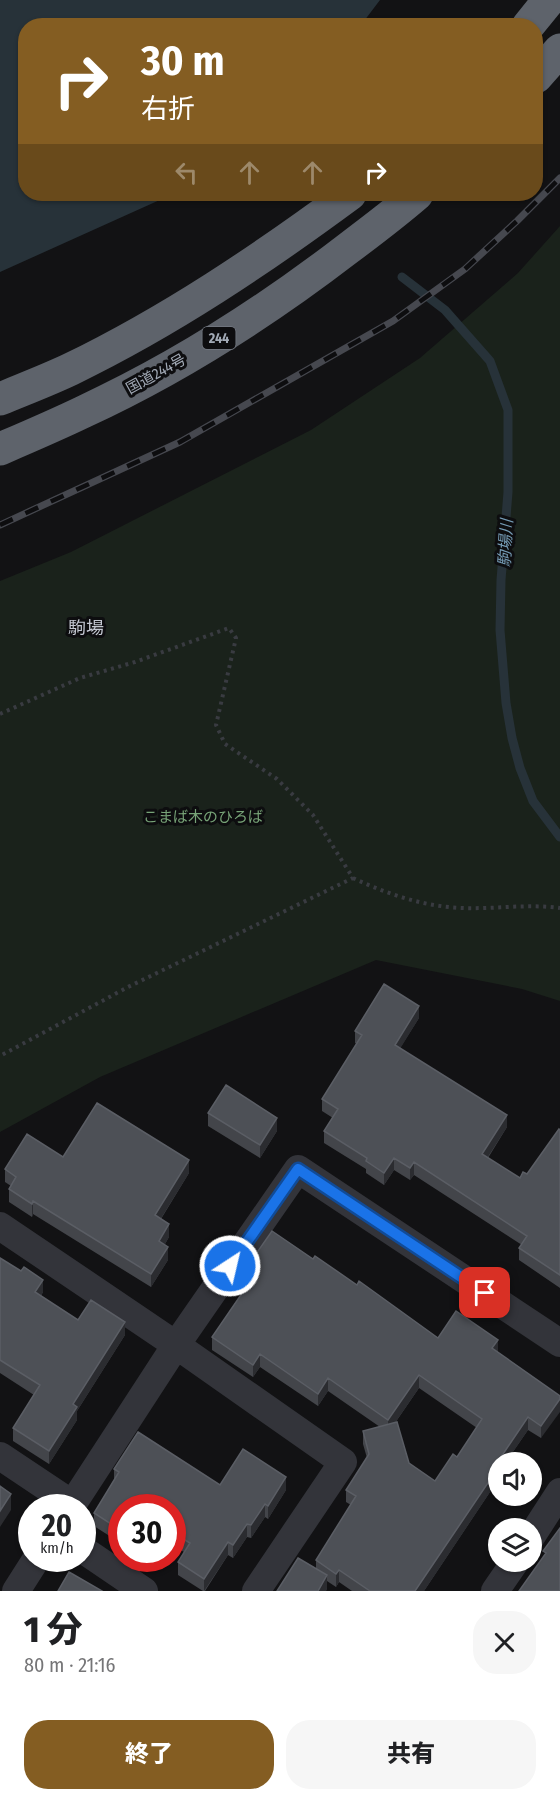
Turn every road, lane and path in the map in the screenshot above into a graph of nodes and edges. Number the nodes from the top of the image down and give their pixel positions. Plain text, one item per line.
1 (549, 0) edge
2 (534, 18) edge
3 (560, 50) edge
4 (543, 69) edge
5 (340, 201) edge
6 (409, 201) edge
7 (0, 399) edge
8 (0, 448) edge
9 (0, 714) edge
10 (353, 878) junction
11 (560, 908) edge
12 (0, 1056) edge
13 (0, 1226) edge
14 (560, 1342) edge
15 (176, 1345) junction
16 (0, 1456) edge
17 (560, 1492) edge
18 (54, 1494) edge
19 (79, 1494) edge
20 (542, 1520) edge
21 (96, 1559) edge
22 (28, 1572) edge
23 (508, 1572) edge
24 (16, 1591) edge
25 (144, 1591) edge
26 (256, 1591) edge
27 (495, 1591) edge

1 - 2 highway
3 - 4 highway
5 - 7 highway
6 - 8 highway, 国道244号 / 244
9 - 10 path
10 - 11 path
10 - 12 path
13 - 15 street
14 - 15 street
15 - 19 street
15 - 26 street
16 - 18 street
17 - 20 street
21 - 25 street
22 - 24 street
23 - 27 street

